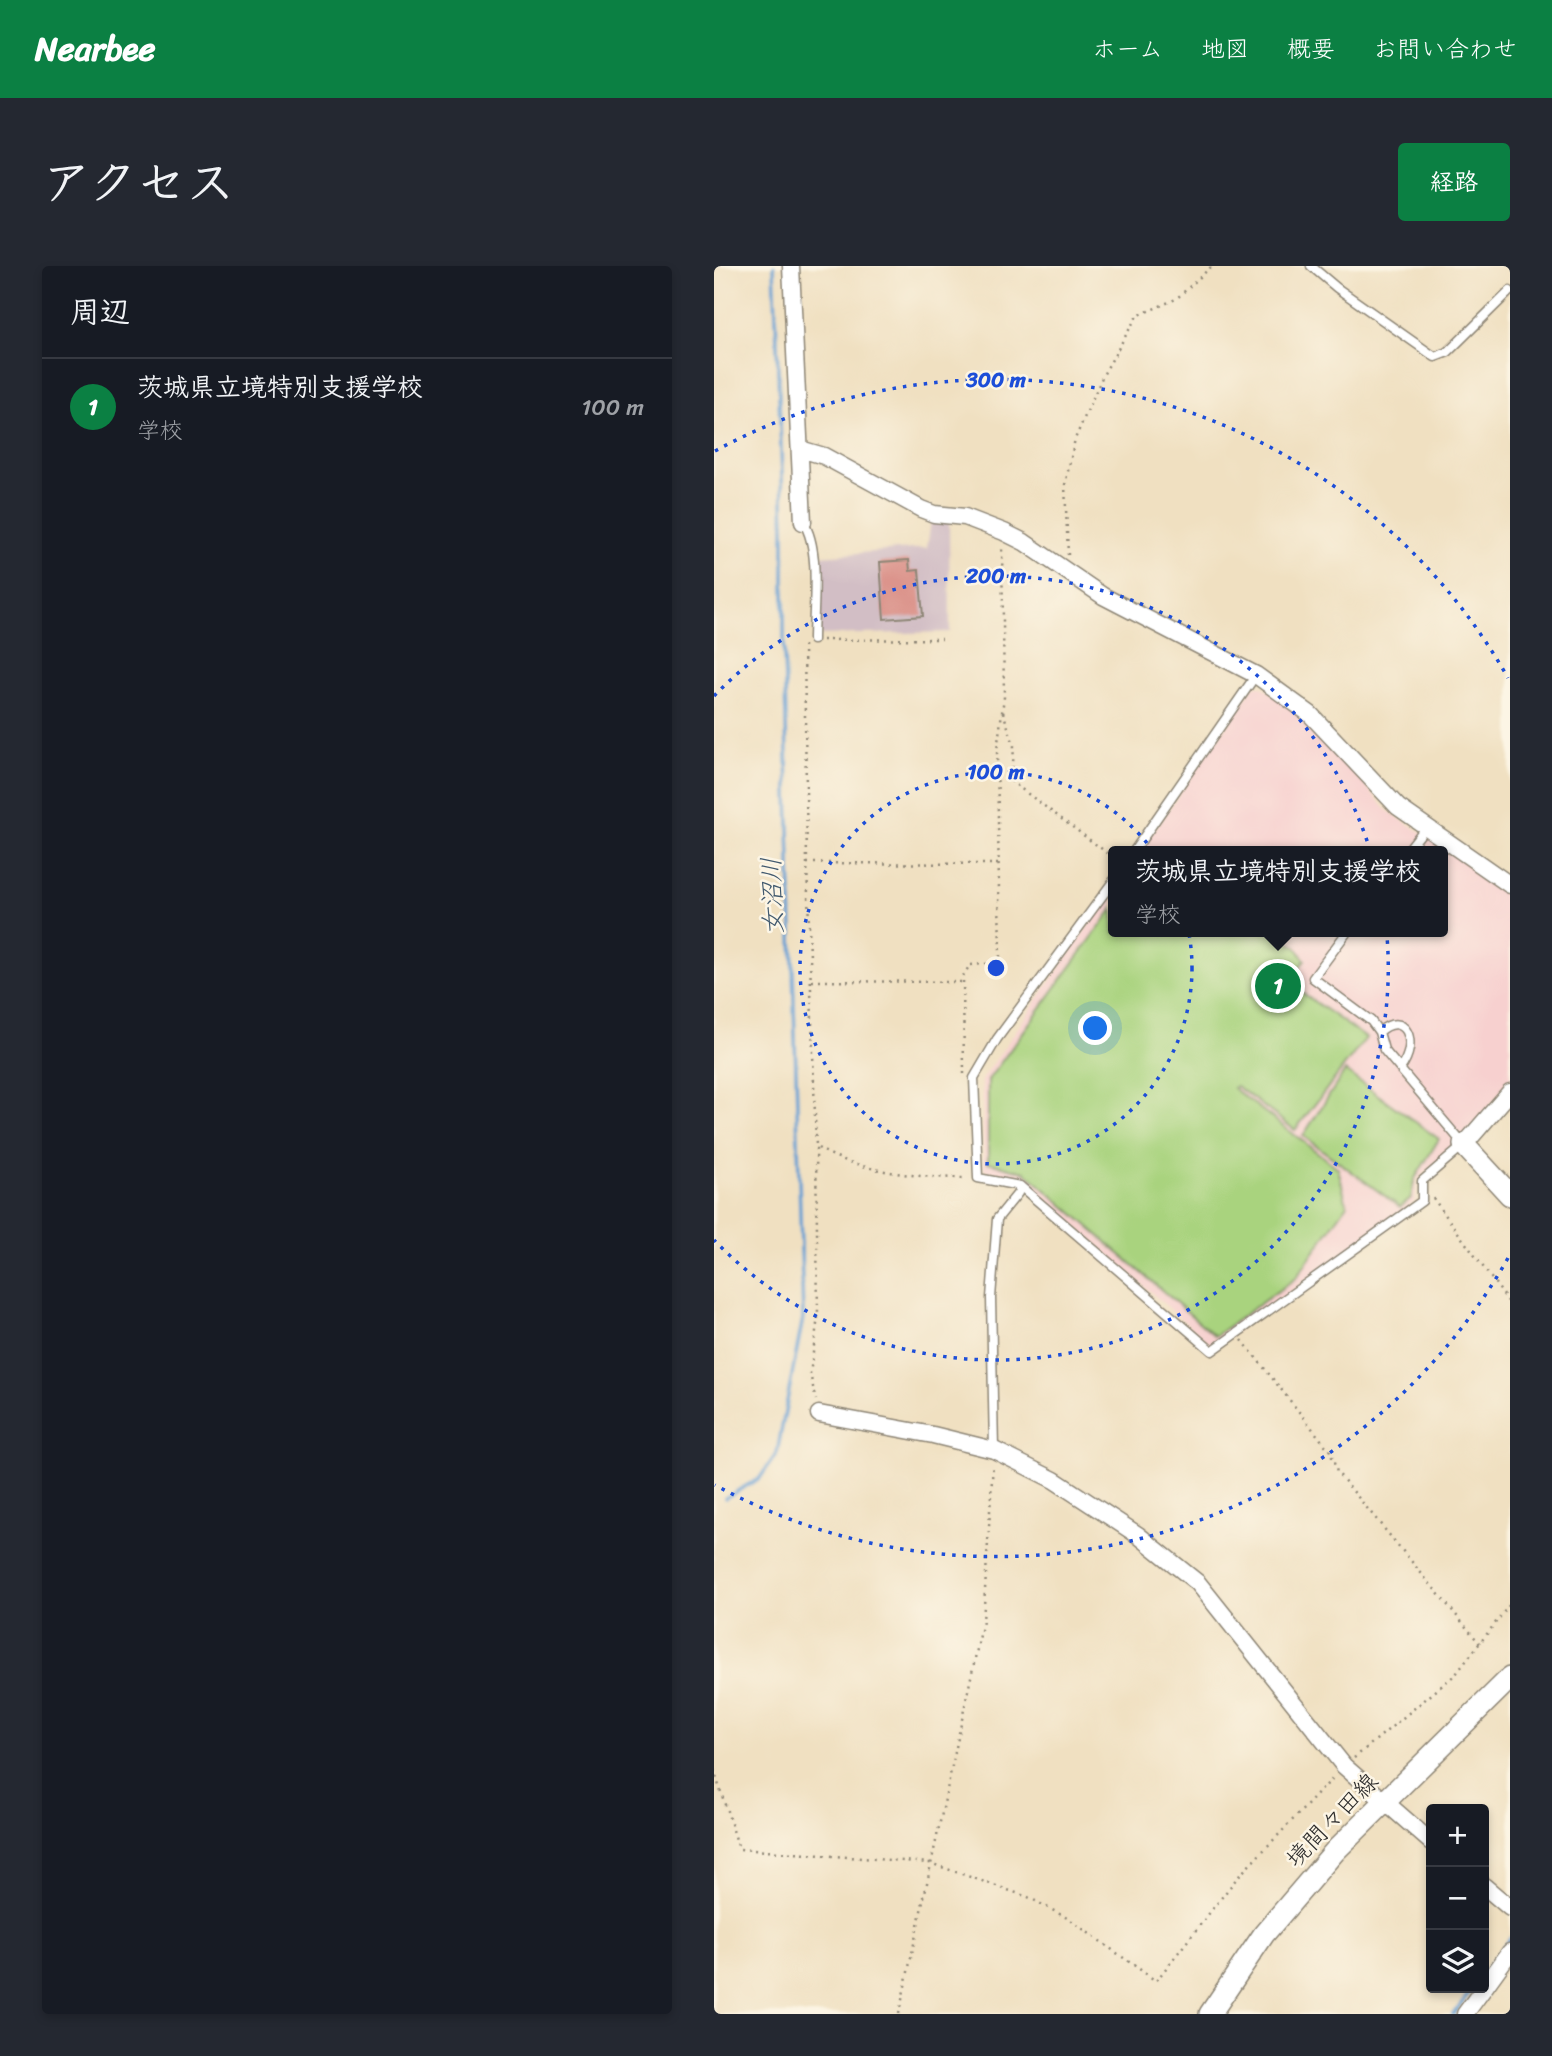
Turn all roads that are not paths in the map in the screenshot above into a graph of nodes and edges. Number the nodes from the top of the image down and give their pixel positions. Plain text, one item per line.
1 (791, 266) edge
2 (1311, 266) edge
3 (1510, 290) edge
4 (800, 449) junction
5 (803, 522) joint
6 (813, 640) road end
7 (1256, 675) junction
8 (1426, 827) junction
9 (1137, 846) edge
10 (1411, 846) edge
11 (1510, 885) edge
12 (1108, 888) edge
13 (1343, 937) edge
14 (1379, 1032) junction
15 (1400, 1069) junction
16 (1510, 1091) edge
17 (1464, 1144) junction
18 (1020, 1186) junction
19 (1510, 1195) edge
20 (819, 1414) road end
21 (994, 1450) junction
22 (1510, 1678) edge
23 (1384, 1803) junction
24 (1426, 1838) edge
25 (1489, 1890) edge
26 (1510, 1908) edge
27 (1510, 1952) edge
28 (1489, 1981) edge
29 (1480, 1993) edge
30 (1210, 2014) edge
31 (1465, 2014) edge

1 - 4 street
2 - 3 lane
4 - 5 street
4 - 7 street
5 - 6 lane
7 - 8 street
7 - 9 lane
8 - 10 lane
8 - 11 street
12 - 18 lane
13 - 14 lane
14 - 15 lane
14 - 15 lane
15 - 17 lane
16 - 17 street
17 - 18 lane
17 - 19 main road
18 - 21 lane
20 - 21 street
21 - 23 street
22 - 23 main road, 境間々田線
23 - 24 street
23 - 30 main road, 境間々田線
25 - 26 street
27 - 28 street
29 - 31 street

